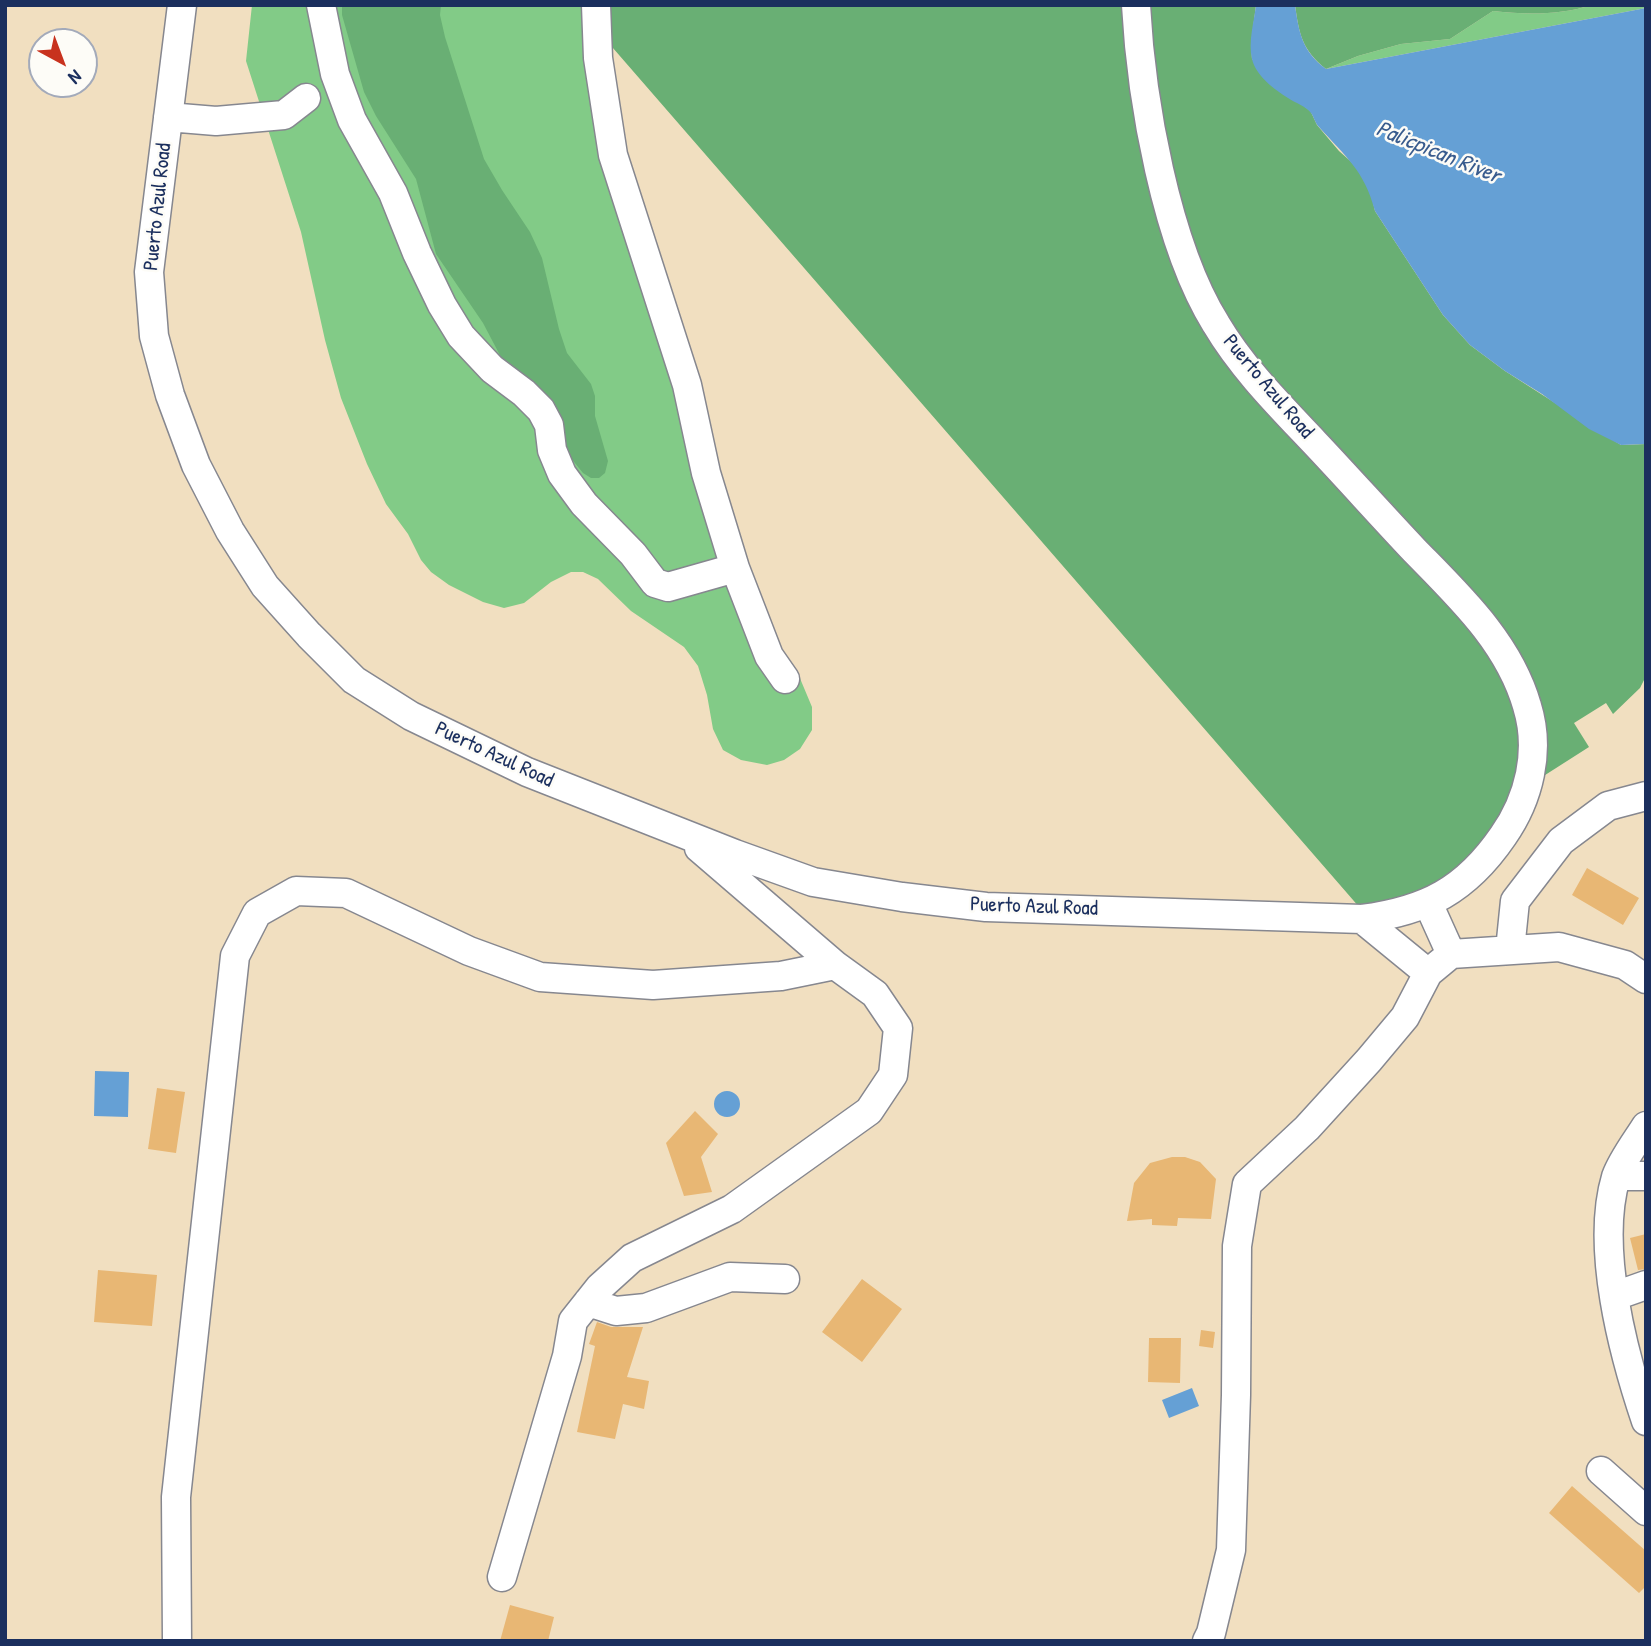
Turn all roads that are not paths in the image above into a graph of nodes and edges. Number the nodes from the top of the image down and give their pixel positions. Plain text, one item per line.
1 (182, 5) edge
2 (321, 5) edge
3 (596, 5) edge
4 (1136, 5) edge
5 (306, 98) dead end
6 (168, 117) junction
7 (735, 568) junction
8 (785, 679) dead end
9 (1646, 796) edge
10 (683, 834) junction
11 (1428, 904) junction
12 (1362, 919) junction
13 (1510, 950) junction
14 (1451, 954) junction
15 (835, 965) junction
16 (1429, 973) junction
17 (1646, 979) edge
18 (1646, 1125) edge
19 (1617, 1176) junction
20 (1646, 1176) edge
21 (785, 1279) dead end
22 (1646, 1285) edge
23 (1615, 1296) junction
24 (588, 1302) junction
25 (1644, 1410) edge
26 (1601, 1471) dead end
27 (1646, 1511) edge
28 (502, 1577) dead end
29 (177, 1641) edge
30 (1207, 1641) edge

1 - 6 street, Puerto Azul Road
2 - 7 street
3 - 7 street
4 - 11 street, Puerto Azul Road
5 - 6 street
6 - 10 street, Puerto Azul Road
7 - 8 street
9 - 13 street
10 - 12 street, Puerto Azul Road
10 - 15 street
11 - 12 street, Puerto Azul Road
11 - 14 street
12 - 16 street
13 - 14 street
13 - 17 street
14 - 16 street
15 - 24 street
15 - 29 street
16 - 30 street
18 - 19 street
19 - 20 street
19 - 23 street
21 - 24 street
22 - 23 street
23 - 25 street
24 - 28 street
26 - 27 street

